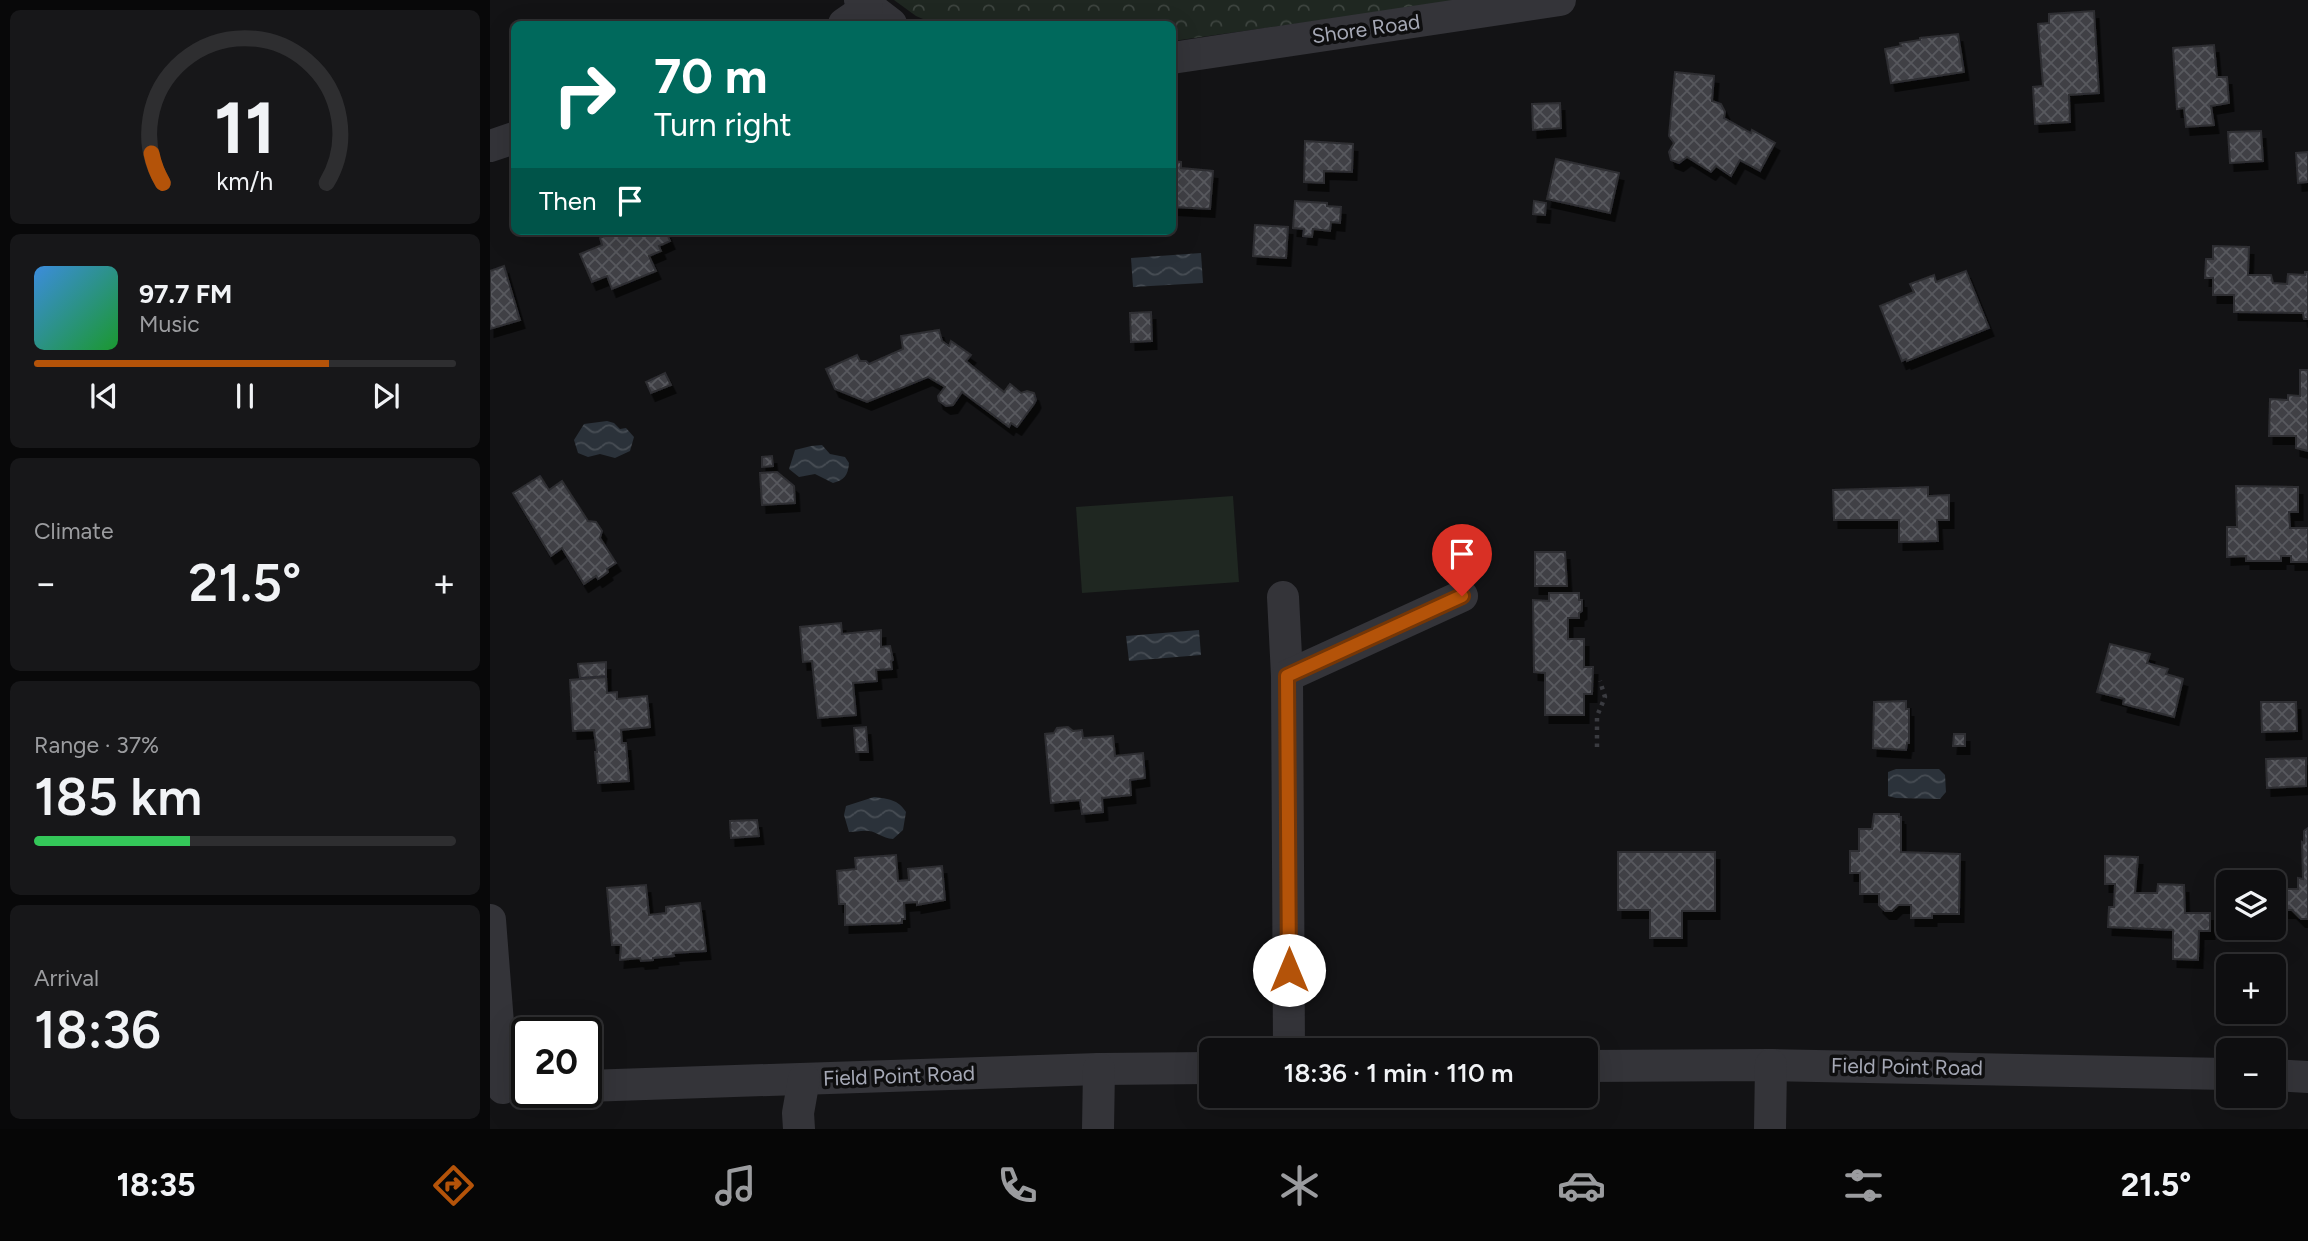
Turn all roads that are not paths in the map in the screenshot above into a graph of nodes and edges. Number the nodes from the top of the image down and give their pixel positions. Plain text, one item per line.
1 (1560, 0) edge
2 (1176, 57) edge
3 (511, 139) edge
4 (490, 146) edge
5 (1462, 596) dead end
6 (1283, 597) dead end
7 (1287, 676) junction
8 (490, 920) edge
9 (1289, 1038) edge
10 (1771, 1065) junction
11 (1598, 1066) edge
12 (1199, 1068) edge
13 (1099, 1069) junction
14 (2216, 1074) edge
15 (2286, 1076) edge
16 (2308, 1077) edge
17 (804, 1079) junction
18 (602, 1085) edge
19 (507, 1088) edge
20 (799, 1129) edge
21 (1098, 1129) edge
22 (1770, 1129) edge

1 - 2 street, Shore Road
3 - 4 street
5 - 7 street
6 - 7 street
7 - 9 street
8 - 19 street
10 - 11 street, Field Point Road
10 - 14 street, Field Point Road
10 - 22 street
12 - 13 street, Field Point Road
13 - 17 street, Field Point Road
13 - 21 street
15 - 16 street
17 - 18 street, Field Point Road
17 - 20 street

